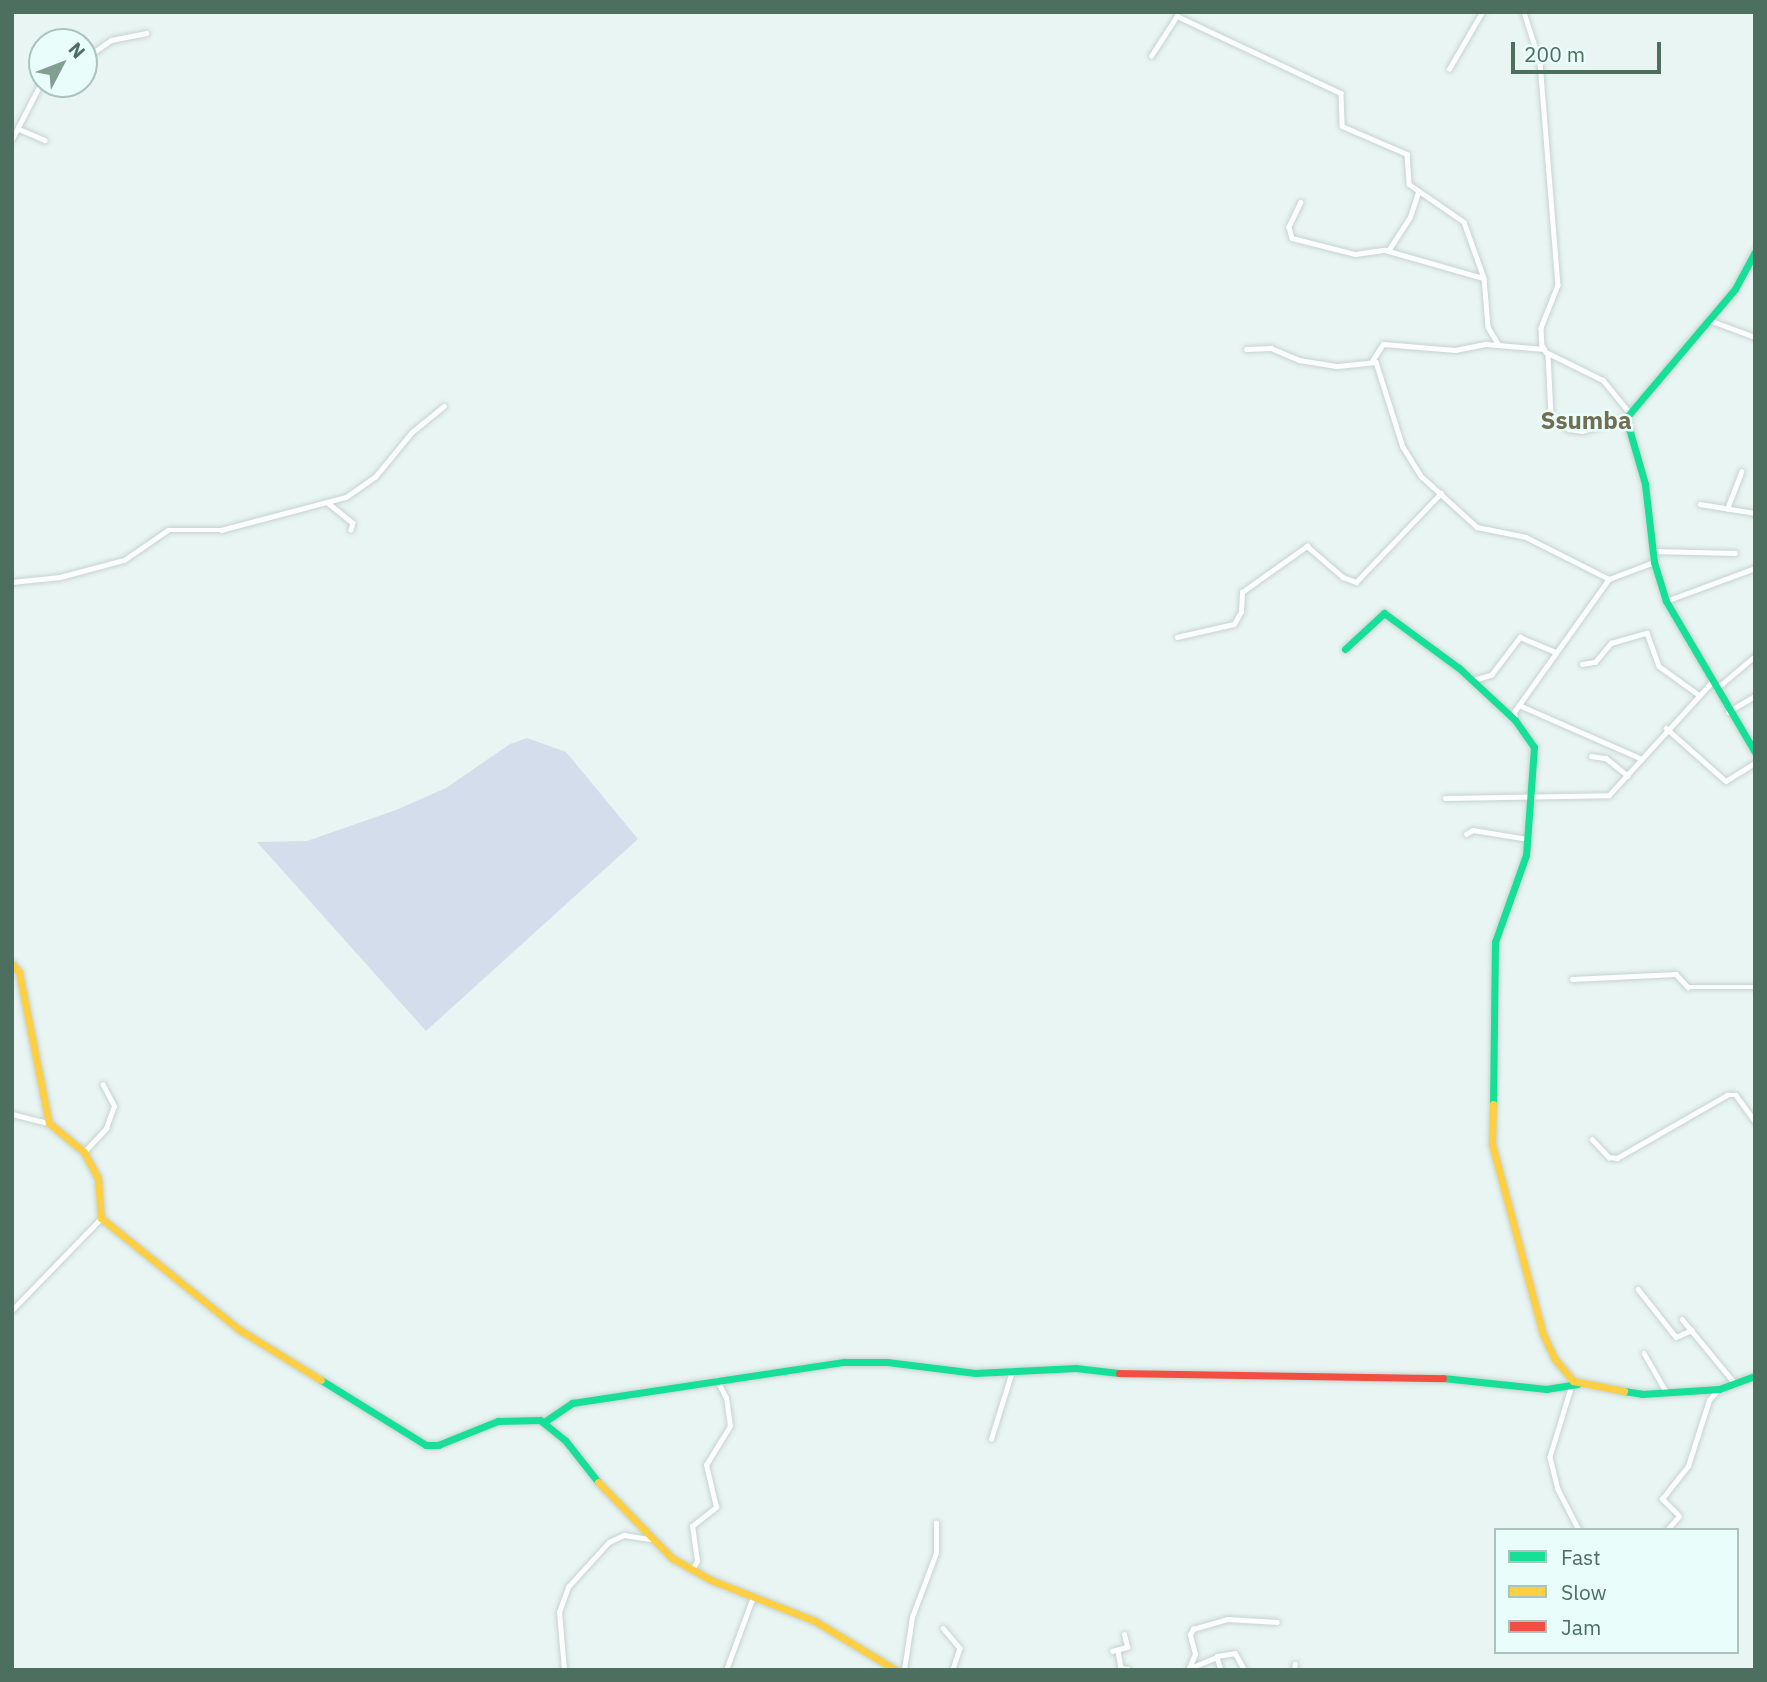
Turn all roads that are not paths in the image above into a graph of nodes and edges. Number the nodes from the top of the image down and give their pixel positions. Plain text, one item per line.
1 (1482, 12) edge
2 (1524, 12) edge
3 (146, 33) dead end
4 (98, 49) edge
5 (1151, 56) dead end
6 (1449, 69) dead end
7 (34, 98) edge
8 (19, 129) junction
9 (12, 139) edge
10 (45, 140) dead end
11 (1418, 192) junction
12 (1301, 202) dead end
13 (1388, 251) junction
14 (1755, 251) edge
15 (1752, 265) edge
16 (1484, 278) junction
17 (1709, 320) junction
18 (1755, 337) edge
19 (1499, 345) junction
20 (1246, 349) dead end
21 (1546, 351) junction
22 (1372, 361) junction
23 (444, 406) dead end
24 (1628, 416) junction
25 (1741, 472) dead end
26 (1441, 493) junction
27 (327, 502) junction
28 (1700, 503) dead end
29 (1727, 509) junction
30 (1755, 513) edge
31 (351, 530) dead end
32 (1652, 551) junction
33 (1735, 553) dead end
34 (1654, 562) junction
35 (1755, 568) edge
36 (1609, 579) junction
37 (12, 582) edge
38 (1666, 601) junction
39 (1177, 637) dead end
40 (1345, 649) dead end
41 (1556, 653) junction
42 (1755, 656) edge
43 (1583, 664) dead end
44 (1473, 680) junction
45 (1713, 686) junction
46 (1699, 695) junction
47 (1755, 696) edge
48 (1519, 705) junction
49 (1728, 712) junction
50 (1515, 720) junction
51 (1666, 728) junction
52 (1755, 752) edge
53 (1591, 756) dead end
54 (1642, 759) junction
55 (1755, 763) edge
56 (1628, 776) junction
57 (1530, 797) junction
58 (1444, 798) dead end
59 (1466, 834) dead end
60 (1528, 839) junction
61 (12, 964) edge
62 (1572, 979) dead end
63 (1755, 987) edge
64 (103, 1085) dead end
65 (12, 1114) edge
66 (1755, 1121) edge
67 (49, 1123) junction
68 (1592, 1139) dead end
69 (83, 1152) junction
70 (101, 1218) junction
71 (1638, 1289) dead end
72 (12, 1310) edge
73 (1682, 1319) dead end
74 (1692, 1330) junction
75 (1644, 1353) dead end
76 (1012, 1371) junction
77 (1755, 1376) edge
78 (717, 1379) junction
79 (1734, 1382) junction
80 (1577, 1385) junction
81 (1719, 1389) junction
82 (1668, 1394) junction
83 (544, 1422) junction
84 (990, 1439) dead end
85 (936, 1523) dead end
86 (1578, 1528) edge
87 (1669, 1528) edge
88 (650, 1539) junction
89 (692, 1570) junction
90 (753, 1597) junction
91 (1277, 1622) dead end
92 (943, 1628) dead end
93 (1124, 1634) dead end
94 (1217, 1657) junction
95 (1128, 1669) edge
96 (1189, 1669) edge
97 (564, 1670) edge
98 (726, 1670) edge
99 (896, 1670) edge
100 (904, 1670) edge
101 (953, 1670) edge
102 (1221, 1670) edge
103 (1244, 1670) edge

1 - 6 street
2 - 21 street
3 - 4 street
5 - 11 street
7 - 8 street
8 - 9 street
8 - 10 street
11 - 13 street
11 - 16 street
12 - 13 street
13 - 16 street
14 - 15 street
15 - 17 street
16 - 19 street
17 - 18 street
17 - 24 street
19 - 21 street
19 - 22 street
20 - 22 street
21 - 24 street
21 - 24 street
22 - 26 street
23 - 27 street
24 - 32 street
25 - 29 street
26 - 36 street
26 - 39 street
27 - 31 street
27 - 37 street
28 - 29 street
29 - 30 street
32 - 33 street
32 - 34 street
34 - 36 street
34 - 38 street
35 - 38 street
36 - 41 street
38 - 45 street
40 - 44 street
41 - 44 street
41 - 48 street
42 - 45 street
43 - 46 street
44 - 50 street
45 - 46 street
45 - 49 street
46 - 51 street
47 - 49 street
48 - 50 street
48 - 54 street
49 - 52 street
50 - 57 street
51 - 54 street
51 - 55 street
53 - 56 street
54 - 56 street
56 - 57 street
57 - 58 street
57 - 60 street
59 - 60 street
60 - 80 street
61 - 67 street
62 - 63 street
64 - 69 street
65 - 67 street
66 - 68 street
67 - 69 street
69 - 70 street
70 - 72 street
70 - 83 street
71 - 74 street
73 - 74 street
74 - 79 street
75 - 82 street
76 - 78 street
76 - 80 street
76 - 84 street
77 - 79 street
78 - 83 street
78 - 89 street
79 - 81 street
80 - 82 street
80 - 86 street
81 - 82 street
81 - 87 street
83 - 88 street
85 - 100 street
88 - 89 street
88 - 97 street
89 - 90 street
90 - 98 street
90 - 99 street
91 - 96 street
92 - 101 street
93 - 95 street
94 - 96 street
94 - 102 street
94 - 103 street

